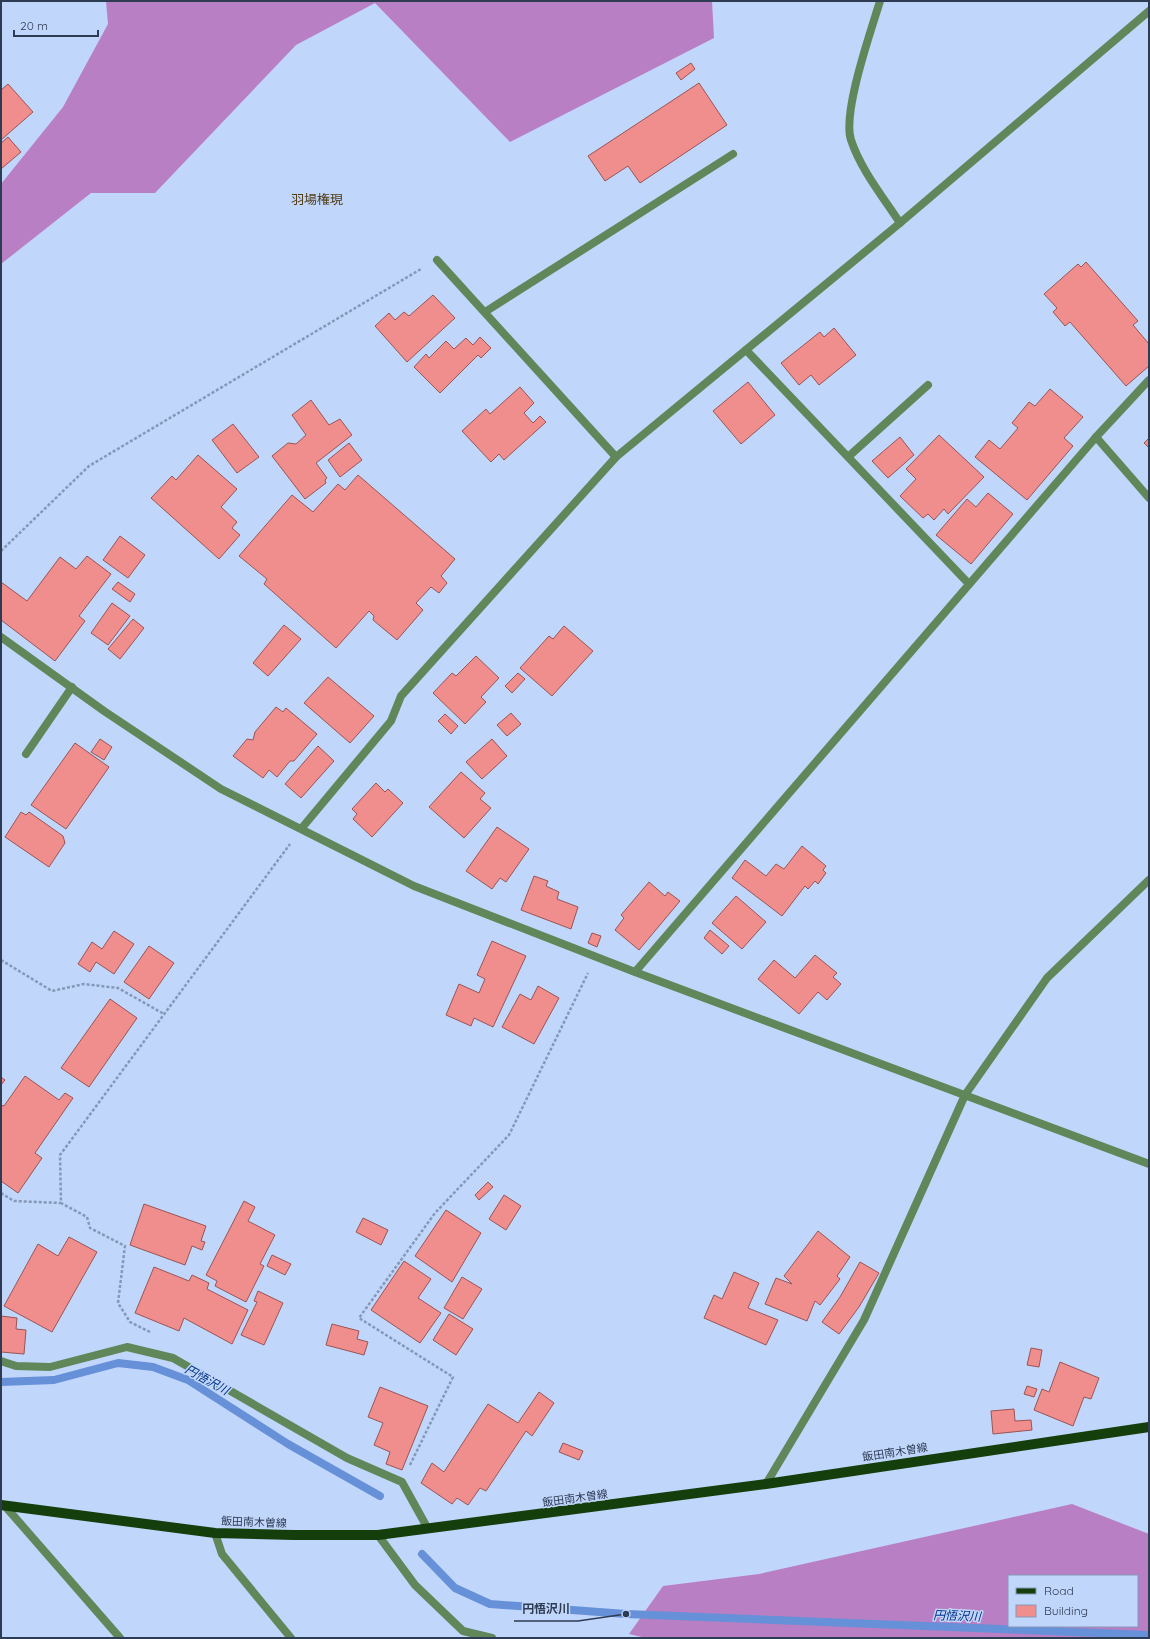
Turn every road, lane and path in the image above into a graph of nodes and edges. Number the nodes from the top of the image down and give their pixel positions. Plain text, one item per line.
1 (880, 1) edge
2 (1149, 11) edge
3 (733, 154) dead end
4 (900, 223) junction
5 (437, 260) joint
6 (484, 312) junction
7 (746, 350) junction
8 (1149, 380) edge
9 (928, 385) dead end
10 (1096, 437) junction
11 (616, 457) junction
12 (848, 457) junction
13 (1149, 498) edge
14 (1, 551) edge
15 (969, 584) junction
16 (1, 637) edge
17 (72, 688) junction
18 (26, 754) dead end
19 (301, 829) junction
20 (1149, 880) edge
21 (596, 956) junction
22 (1, 960) edge
23 (635, 972) junction
24 (164, 1014) junction
25 (965, 1095) junction
26 (1149, 1164) edge
27 (1, 1193) edge
28 (61, 1203) junction
29 (155, 1354) junction
30 (1, 1360) edge
31 (1149, 1427) edge
32 (402, 1482) junction
33 (766, 1484) junction
34 (3, 1505) edge
35 (428, 1529) junction
36 (215, 1533) junction
37 (378, 1535) junction
38 (120, 1638) edge
39 (291, 1638) edge
40 (492, 1638) edge

1 - 4 street
2 - 4 street
3 - 6 street
4 - 7 street
5 - 6 street
5 - 14 path
6 - 11 street
7 - 11 street
7 - 12 street
8 - 10 street
9 - 12 street
10 - 13 street
10 - 15 street
11 - 19 street
12 - 15 street
15 - 23 street
16 - 17 street
17 - 18 street
17 - 19 street
19 - 21 street
19 - 24 path
20 - 25 street
21 - 23 street
21 - 32 path
22 - 24 path
23 - 25 street
24 - 28 path
25 - 26 street
25 - 33 street
27 - 28 path
28 - 29 path
29 - 30 street
29 - 32 street
31 - 33 main road, 飯田南木曽線
32 - 35 street
33 - 35 main road, 飯田南木曽線
34 - 36 main road, 飯田南木曽線
34 - 38 street
35 - 37 main road, 飯田南木曽線
36 - 37 main road, 飯田南木曽線
36 - 39 street
37 - 40 street

